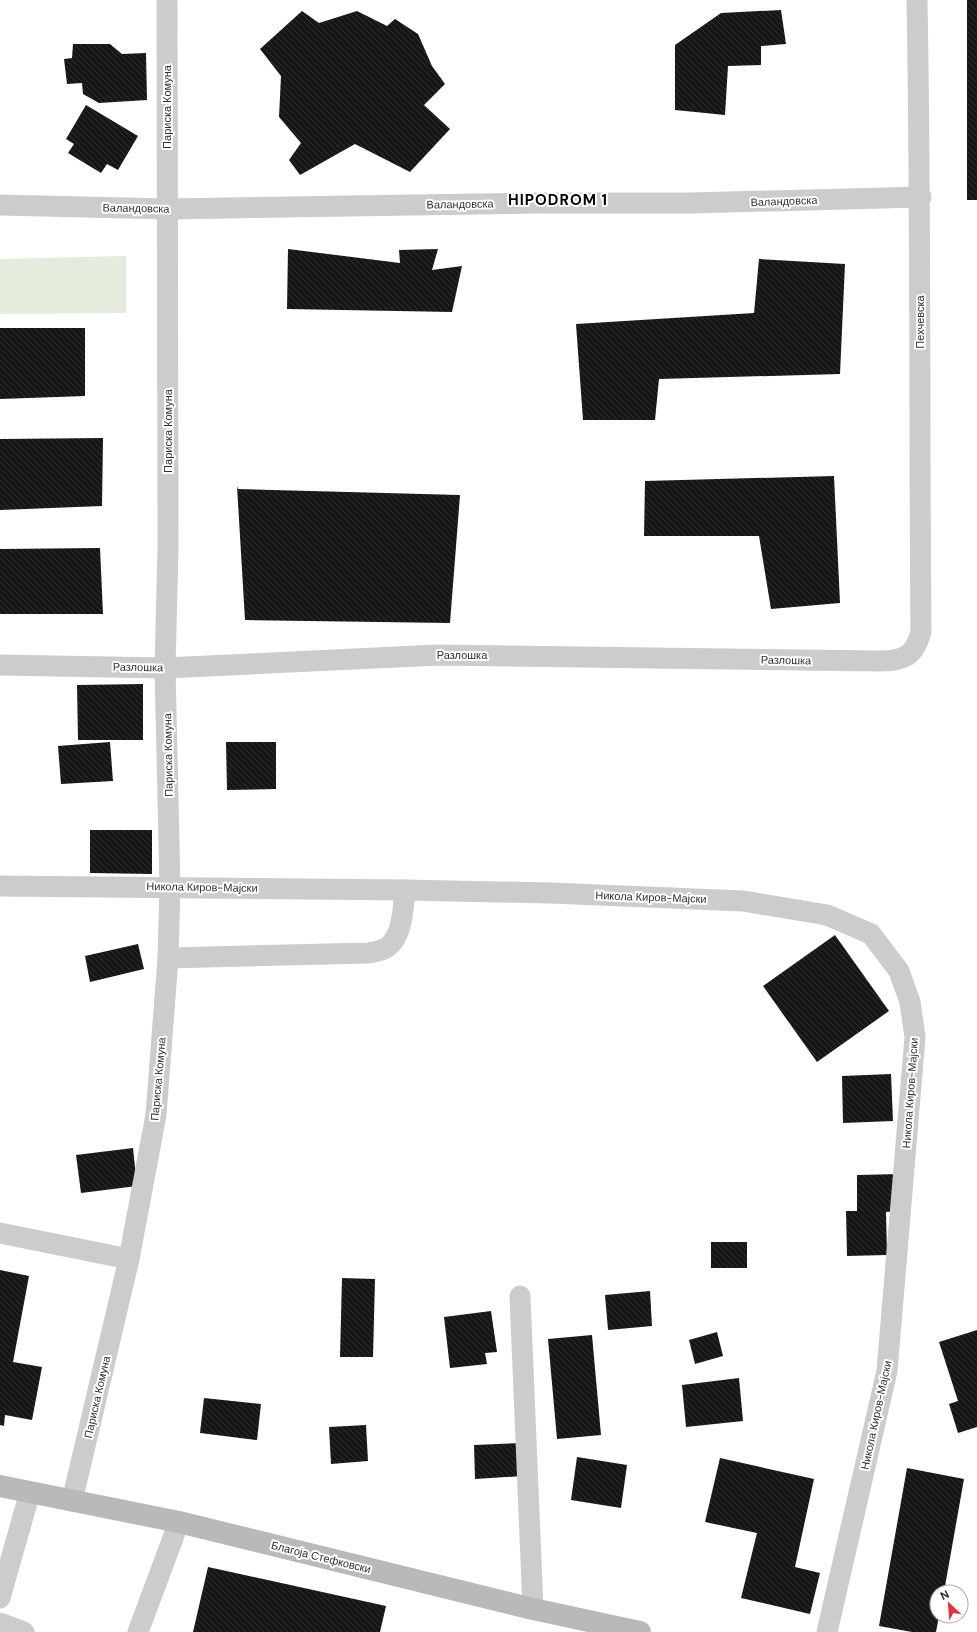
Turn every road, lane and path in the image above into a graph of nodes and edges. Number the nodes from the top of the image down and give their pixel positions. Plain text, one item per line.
1 (167, 0) edge
2 (918, 0) edge
3 (921, 197) junction
4 (0, 205) edge
5 (168, 209) junction
6 (918, 644) joint
7 (0, 665) edge
8 (165, 668) junction
9 (0, 886) edge
10 (170, 887) junction
11 (405, 890) junction
12 (168, 958) junction
13 (0, 1233) edge
14 (129, 1259) junction
15 (520, 1296) dead end
16 (0, 1486) edge
17 (30, 1492) junction
18 (72, 1501) junction
19 (179, 1522) junction
20 (0, 1598) edge
21 (533, 1609) junction
22 (0, 1623) edge
23 (24, 1632) edge
24 (138, 1632) edge
25 (640, 1632) edge
26 (827, 1632) edge

1 - 5 street, Париска Комуна
2 - 3 street, Пехчевска
3 - 5 street, Валандовска
3 - 6 street, Пехчевска
4 - 5 street, Валандовска
5 - 8 street, Париска Комуна
6 - 8 street, Разлошка
7 - 8 street, Разлошка
8 - 10 street, Париска Комуна
9 - 10 street, Никола Киров-Мајски
10 - 11 street, Никола Киров-Мајски
10 - 12 street, Париска Комуна
11 - 12 street
11 - 26 street, Никола Киров-Мајски
12 - 14 street, Париска Комуна
13 - 14 street
14 - 18 street, Париска Комуна
15 - 21 street
16 - 17 main road, Благоја Стефковски
17 - 18 main road, Благоја Стефковски
17 - 20 street
18 - 19 main road, Благоја Стефковски
19 - 21 main road, Благоја Стефковски
19 - 24 street
21 - 25 main road, Благоја Стефковски
22 - 23 street

